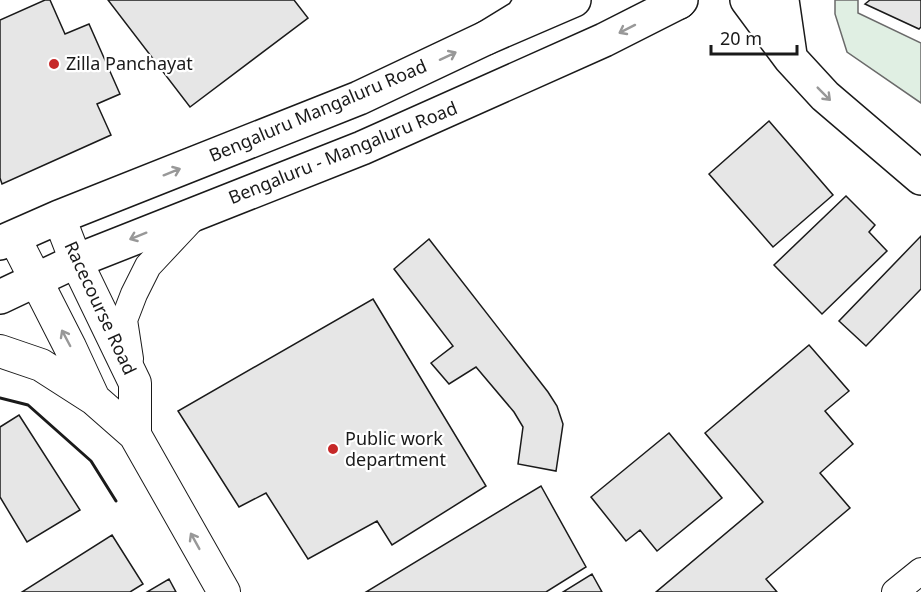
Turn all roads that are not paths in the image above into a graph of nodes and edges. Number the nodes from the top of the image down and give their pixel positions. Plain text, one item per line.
1 (532, 0) edge
2 (574, 0) edge
3 (747, 0) edge
4 (782, 0) edge
5 (679, 1) edge
6 (486, 38) junction
7 (790, 58) junction
8 (921, 178) edge
9 (199, 211) junction
10 (59, 217) junction
11 (7, 240) edge
12 (76, 261) junction
13 (35, 280) junction
14 (0, 297) edge
15 (0, 351) edge
16 (135, 383) junction
17 (94, 399) junction
18 (135, 435) junction
19 (921, 572) edge
20 (224, 592) edge
21 (895, 592) edge

1 - 6 main road
2 - 6 main road, Bengaluru Mangaluru Road
3 - 7 main road
4 - 7 main road
5 -> 9 main road, Bengaluru - Mangaluru Road
10 -> 6 main road, Bengaluru Mangaluru Road
7 -> 8 main road
9 -> 12 main road, Bengaluru - Mangaluru Road
9 - 16 street
10 - 11 main road
10 - 12 street, Racecourse Road
11 - 13 street
12 - 13 main road, Bengaluru - Mangaluru Road
12 - 16 street, Racecourse Road
13 - 14 main road, Bengaluru - Mangaluru Road
17 -> 13 street
15 - 17 street
16 - 18 street, Racecourse Road
17 - 18 street
20 -> 18 street, Racecourse Road
19 - 21 street

